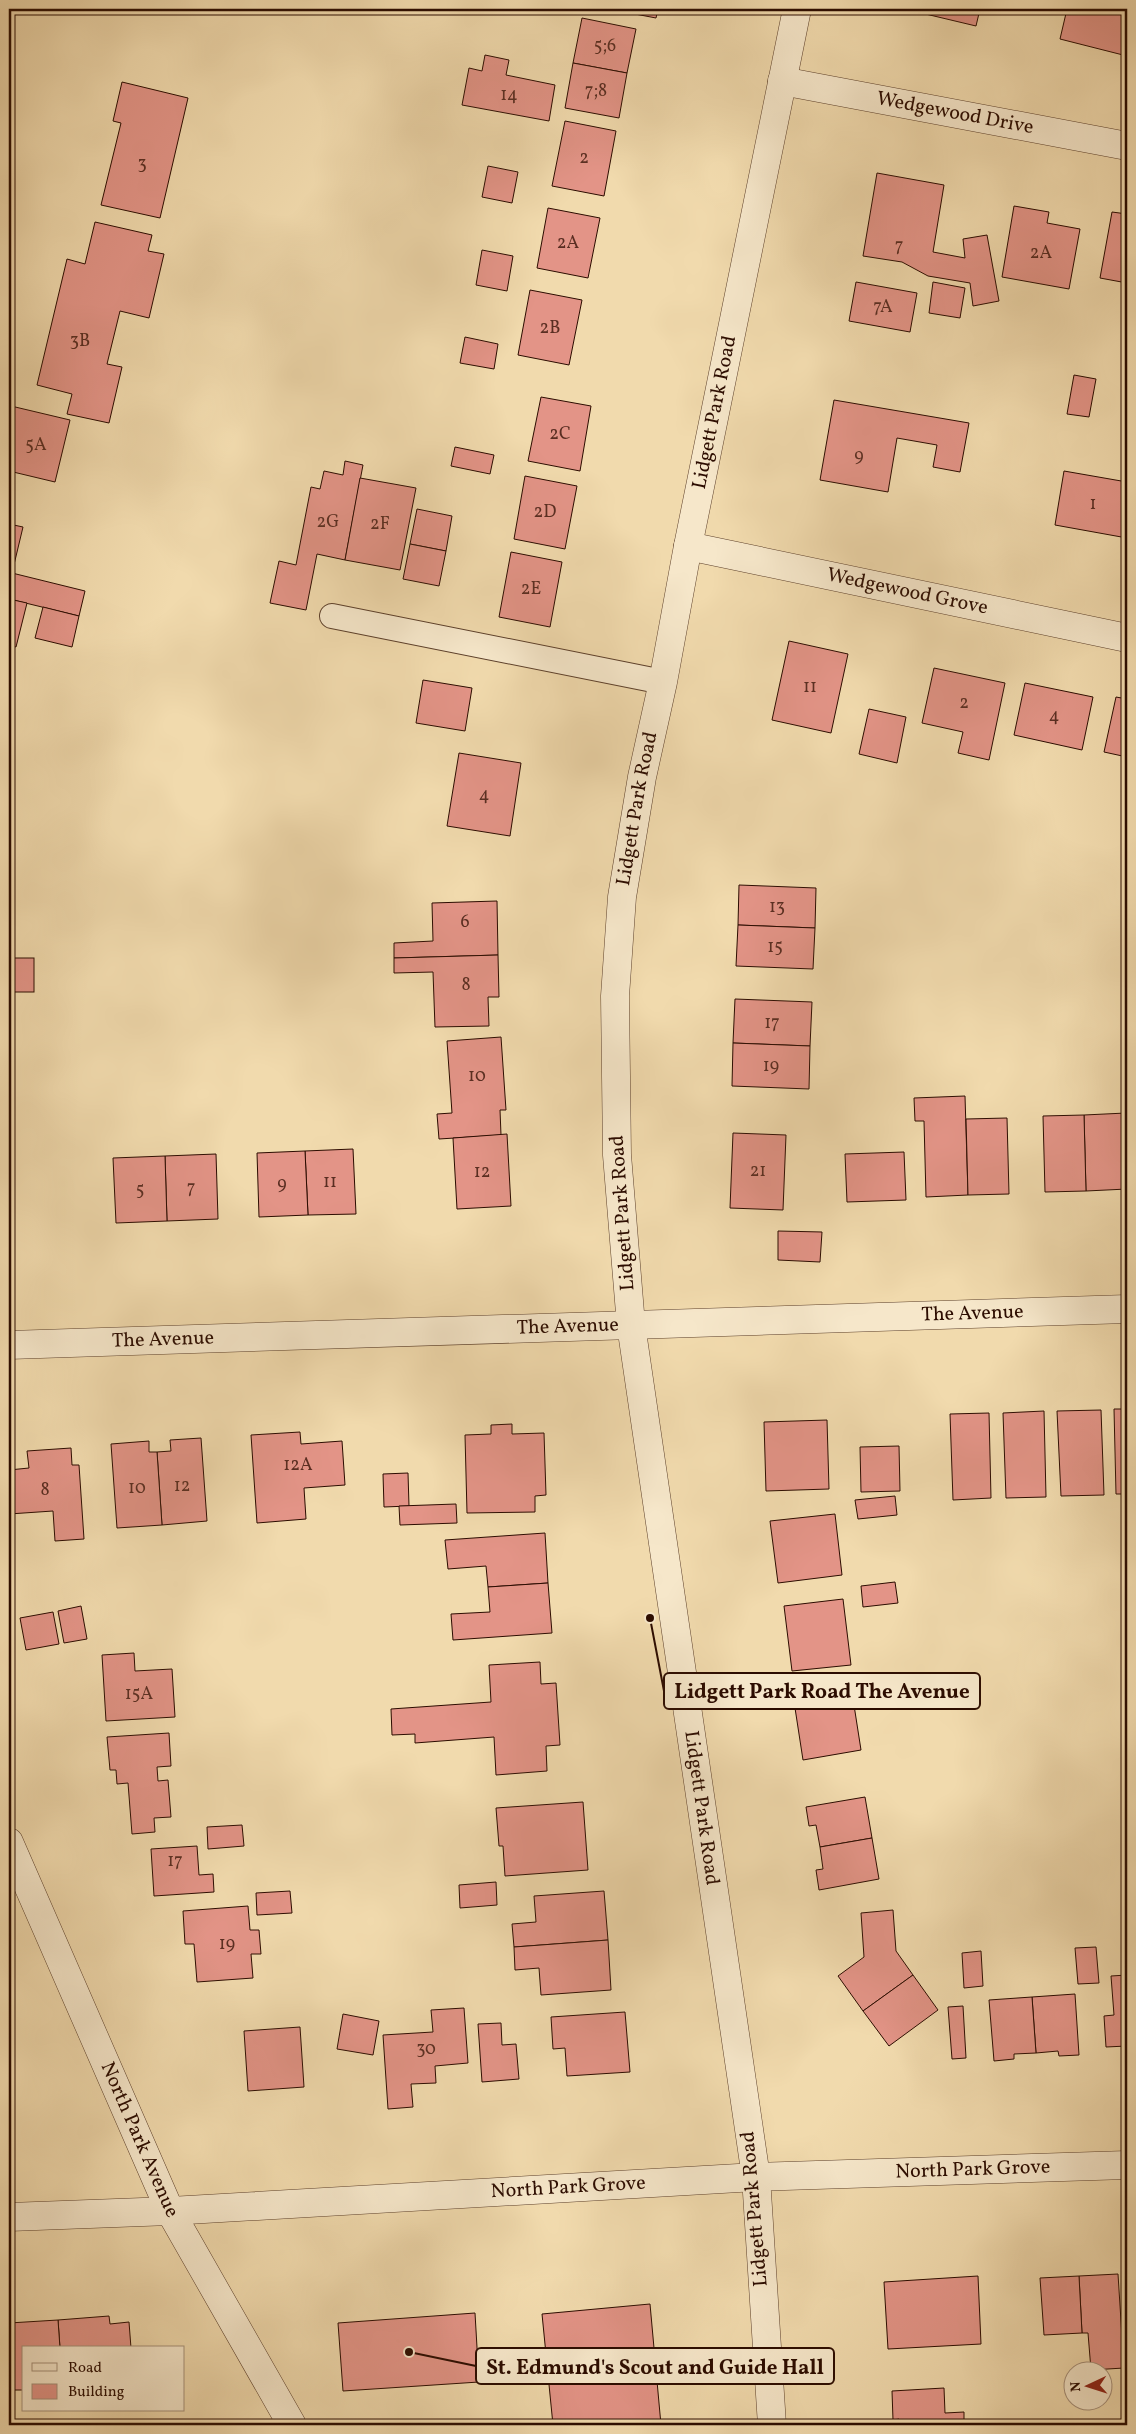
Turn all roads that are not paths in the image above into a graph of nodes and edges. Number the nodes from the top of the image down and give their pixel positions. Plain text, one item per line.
1 (797, 9) edge
2 (782, 81) junction
3 (1127, 146) edge
4 (688, 546) junction
5 (332, 616) dead end
6 (1127, 638) edge
7 (663, 682) junction
8 (1127, 1309) edge
9 (631, 1326) junction
10 (9, 1345) edge
11 (9, 1842) edge
12 (1127, 2164) edge
13 (756, 2177) junction
14 (170, 2211) junction
15 (9, 2217) edge
16 (292, 2425) edge
17 (772, 2425) edge

1 - 2 street, Lidgett Park Road
2 - 3 street, Wedgewood Drive
2 - 4 street, Lidgett Park Road
4 - 6 street, Wedgewood Grove
4 - 7 street, Lidgett Park Road
5 - 7 lane
7 - 9 street, Lidgett Park Road
8 - 9 street, The Avenue
9 - 10 street, The Avenue
9 - 13 street, Lidgett Park Road
11 - 14 street, North Park Avenue
12 - 13 street, North Park Grove
13 - 14 street, North Park Grove
13 - 17 street, Lidgett Park Road
14 - 15 street, North Park Grove
14 - 16 street, North Park Avenue

